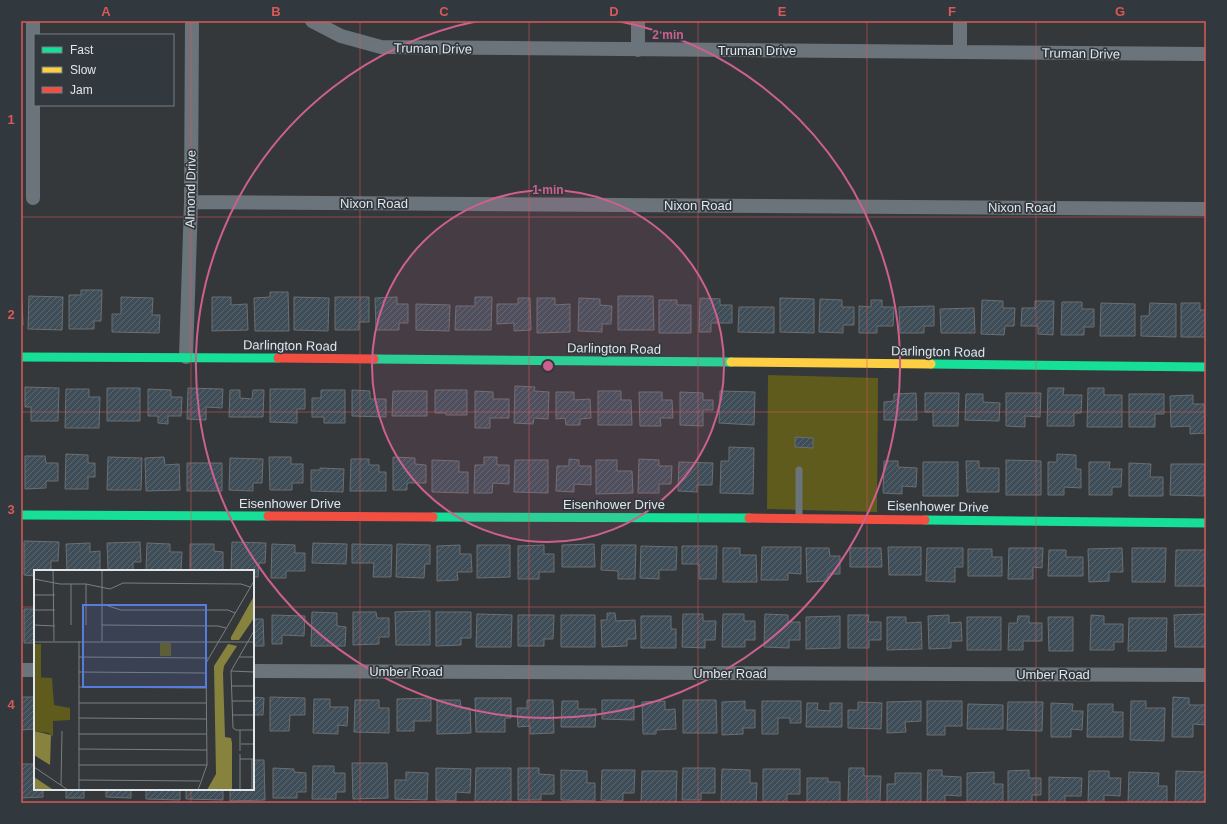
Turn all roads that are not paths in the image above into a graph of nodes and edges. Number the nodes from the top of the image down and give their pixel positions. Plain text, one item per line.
1 (33, 21) edge
2 (192, 21) edge
3 (312, 21) edge
4 (638, 21) edge
5 (960, 21) edge
6 (638, 50) junction
7 (960, 51) junction
8 (1206, 54) edge
9 (33, 198) dead end
10 (190, 202) junction
11 (1206, 208) edge
12 (21, 357) edge
13 (186, 357) junction
14 (1206, 367) edge
15 (799, 470) dead end
16 (21, 515) edge
17 (799, 518) junction
18 (1206, 523) edge
19 (21, 670) edge
20 (34, 670) edge
21 (254, 671) edge
22 (1206, 675) edge

1 - 9 street
2 - 10 street, Almond Drive
3 - 6 street, Truman Drive
4 - 6 street
5 - 7 street
6 - 7 street, Truman Drive
7 - 8 street, Truman Drive
10 - 11 street, Nixon Road
10 - 13 street, Almond Drive
12 - 13 street, Darlington Road
13 - 14 street, Darlington Road
15 - 17 lane
16 - 17 street, Eisenhower Drive
17 - 18 street, Eisenhower Drive
19 - 20 street
21 - 22 street, Umber Road

